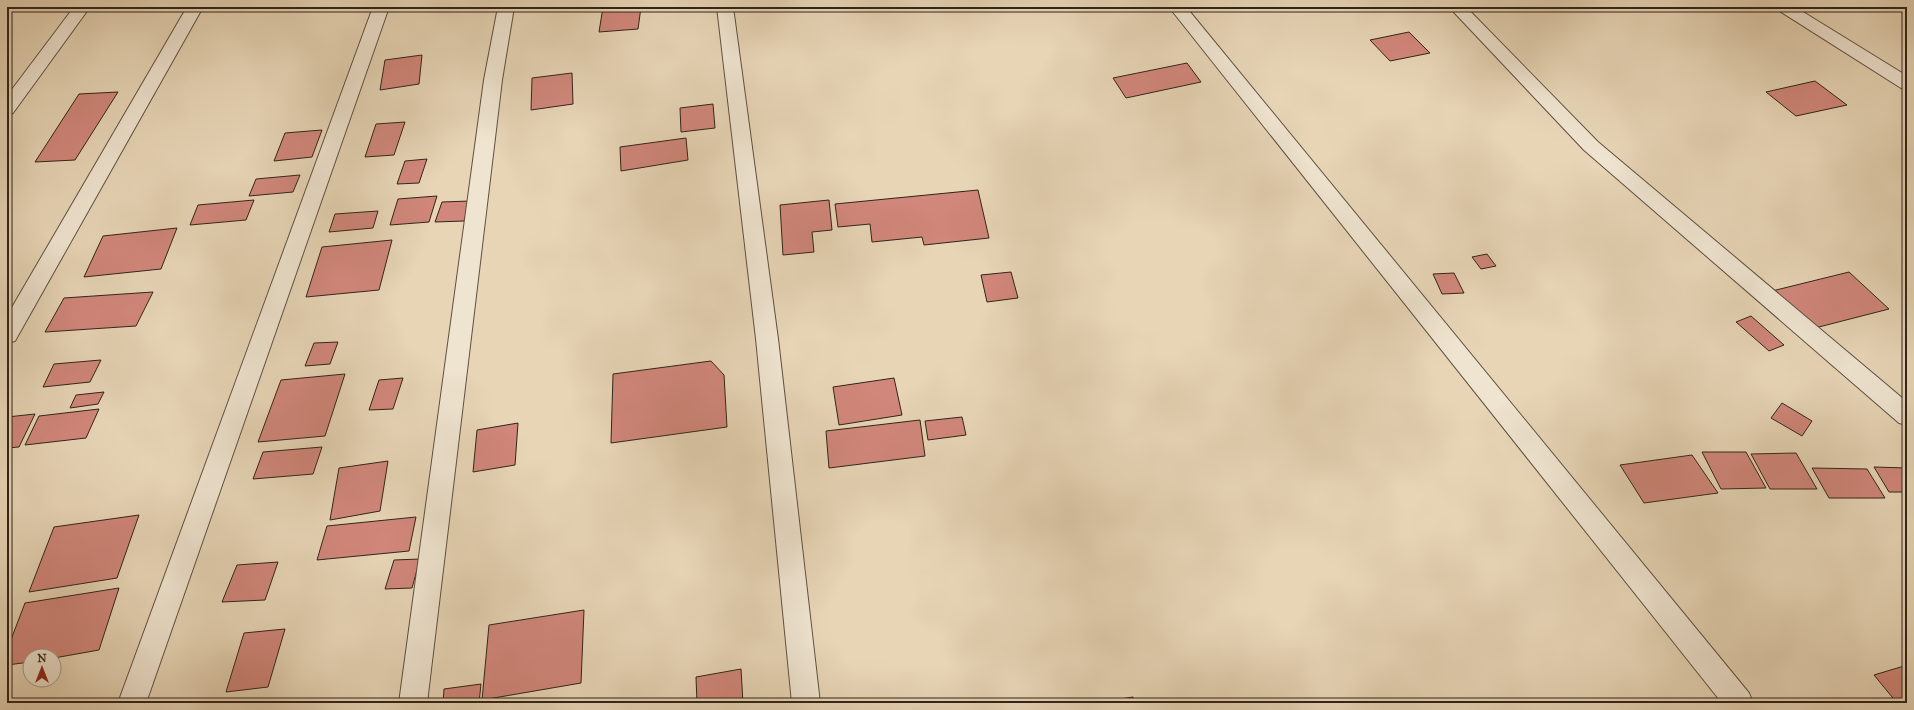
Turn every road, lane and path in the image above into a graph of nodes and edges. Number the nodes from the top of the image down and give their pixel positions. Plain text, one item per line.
1 (82, 7) edge
2 (195, 7) edge
3 (381, 7) edge
4 (506, 7) edge
5 (725, 7) edge
6 (1177, 7) edge
7 (1457, 7) edge
8 (1784, 7) edge
9 (1907, 84) edge
10 (7, 109) edge
11 (7, 335) edge
12 (1907, 416) edge
13 (132, 703) edge
14 (413, 703) edge
15 (806, 703) edge
16 (1739, 703) edge

1 - 10 street
2 - 11 street
3 - 13 street
4 - 14 street
5 - 15 street
6 - 16 street
7 - 12 street
8 - 9 street

